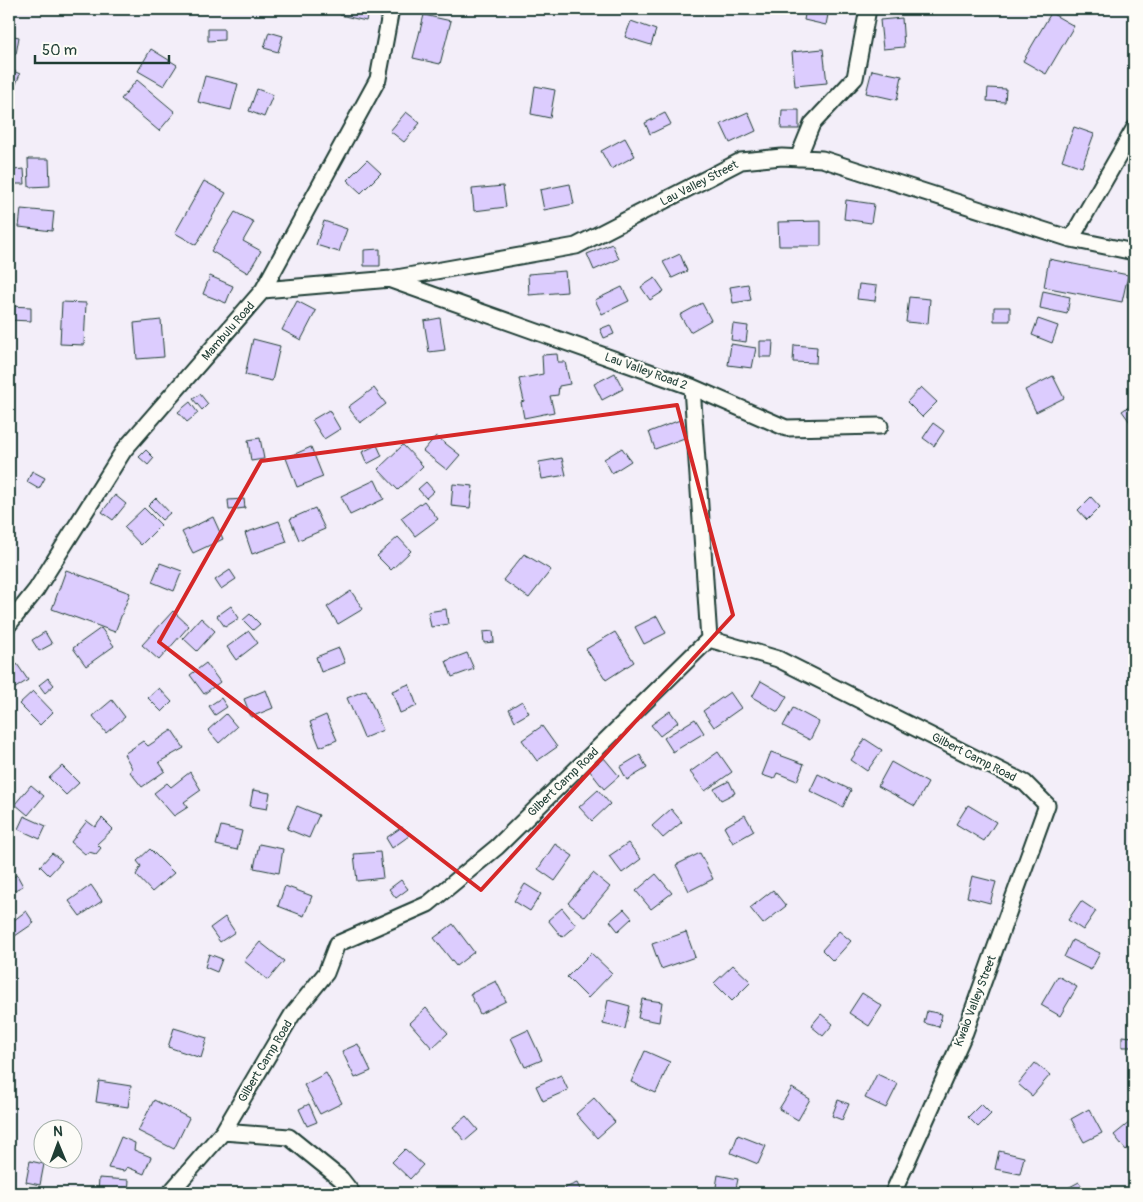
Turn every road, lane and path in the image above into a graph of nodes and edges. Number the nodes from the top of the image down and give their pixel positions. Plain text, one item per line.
1 (391, 9) edge
2 (868, 9) edge
3 (1134, 129) edge
4 (798, 158) junction
5 (1071, 239) junction
6 (1134, 252) edge
7 (391, 279) junction
8 (263, 290) junction
9 (692, 387) junction
10 (880, 426) dead end
11 (9, 624) edge
12 (709, 639) junction
13 (1047, 805) joint
14 (223, 1132) junction
15 (170, 1193) edge
16 (352, 1193) edge
17 (893, 1193) edge

1 - 8 street, Mambulu Road
2 - 4 street
3 - 5 street
4 - 5 street, Lau Valley Street
4 - 7 street, Lau Valley Street
5 - 6 street, Lau Valley Street
7 - 8 street, Lau Valley Street
7 - 9 street, Lau Valley Road 2
8 - 11 street, Mambulu Road
9 - 10 street
9 - 12 street, Lau Valley Road 2
12 - 13 street, Gilbert Camp Road
12 - 14 street, Gilbert Camp Road
13 - 17 street, Kwaio Valley Street
14 - 15 street, Gilbert Camp Road
14 - 16 street

